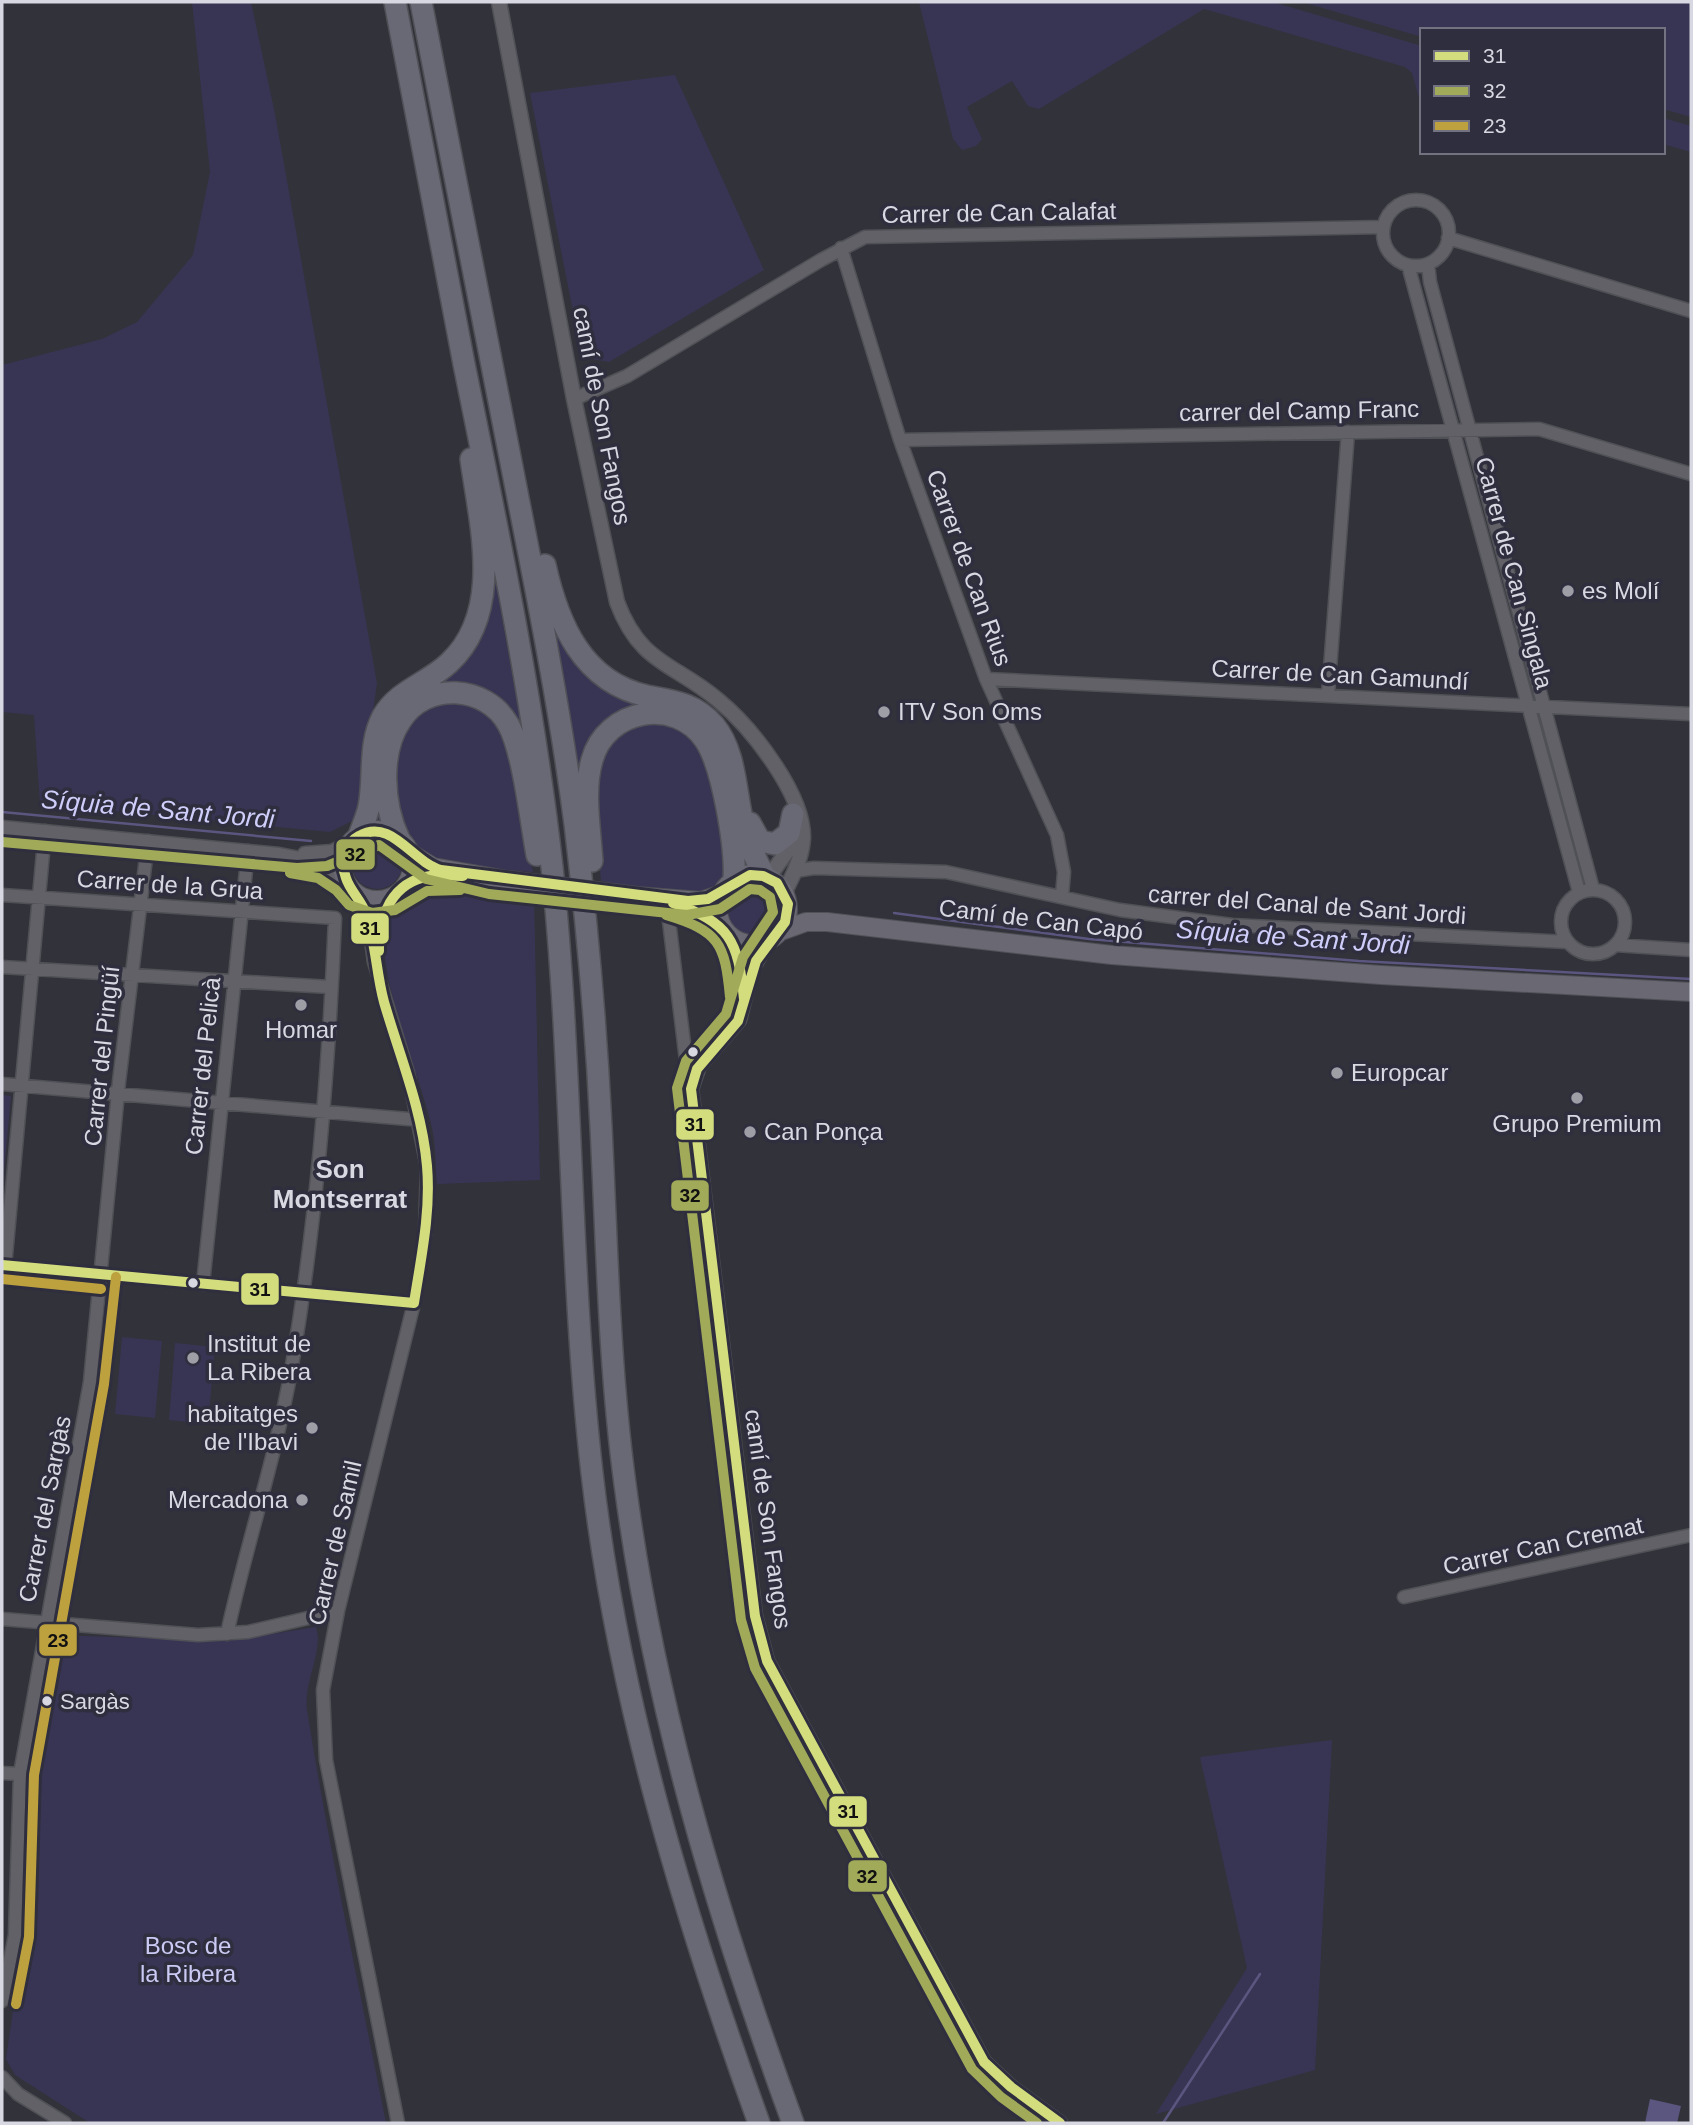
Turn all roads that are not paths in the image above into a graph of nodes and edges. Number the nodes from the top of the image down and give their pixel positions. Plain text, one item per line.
1 (395, 2) edge
2 (421, 2) edge
3 (499, 2) edge
4 (1383, 227) junction
5 (1448, 238) junction
6 (841, 248) junction
7 (1429, 264) junction
8 (1408, 265) junction
9 (1691, 311) edge
10 (463, 356) junction
11 (492, 362) junction
12 (574, 399) junction
13 (1453, 429) junction
14 (1471, 429) junction
15 (1348, 432) junction
16 (900, 440) junction
17 (1691, 474) edge
18 (986, 679) junction
19 (1328, 695) junction
20 (1527, 707) junction
21 (1543, 708) junction
22 (1691, 713) edge
23 (778, 774) junction
24 (737, 794) junction
25 (793, 814) junction
26 (2, 828) edge
27 (45, 831) junction
28 (355, 839) junction
29 (148, 841) junction
30 (404, 846) junction
31 (248, 851) junction
32 (279, 855) junction
33 (795, 871) junction
34 (467, 875) junction
35 (766, 877) junction
36 (351, 886) junction
37 (728, 887) junction
38 (1593, 889) junction
39 (400, 891) junction
40 (1578, 892) junction
41 (2, 895) edge
42 (785, 896) junction
43 (1062, 896) junction
44 (40, 898) junction
45 (665, 900) junction
46 (140, 904) junction
47 (241, 911) junction
48 (669, 921) dead end
49 (888, 927) junction
50 (726, 930) junction
51 (775, 936) junction
52 (1567, 942) junction
53 (1615, 945) junction
54 (1691, 950) edge
55 (2, 967) edge
56 (31, 968) junction
57 (562, 972) junction
58 (131, 974) junction
59 (592, 975) junction
60 (379, 976) junction
61 (233, 980) junction
62 (330, 987) junction
63 (1691, 992) edge
64 (744, 1005) junction
65 (696, 1070) junction
66 (2, 1084) edge
67 (22, 1086) junction
68 (117, 1094) junction
69 (220, 1103) junction
70 (321, 1112) junction
71 (419, 1120) junction
72 (4, 1266) edge
73 (102, 1275) junction
74 (203, 1284) junction
75 (302, 1293) junction
76 (414, 1303) junction
77 (1691, 1535) edge
78 (1404, 1597) dead end
79 (338, 1611) junction
80 (2, 1619) edge
81 (44, 1623) junction
82 (227, 1634) junction
83 (2, 1773) edge
84 (20, 1774) junction
85 (2, 2001) edge
86 (2, 2080) edge
87 (65, 2123) edge
88 (398, 2123) edge
89 (760, 2123) edge
90 (793, 2123) edge
91 (1060, 2123) edge

1 - 10 highway
2 - 11 highway
3 - 12 street, camí de Son Fangos
4 - 5 street
4 - 6 street, Carrer de Can Calafat
4 - 8 street
5 - 7 street
5 - 9 street
6 - 12 street, Carrer de Can Calafat
6 - 16 street, Carrer de Can Rius
7 - 8 street
7 - 14 street, Carrer de Can Singala
8 - 13 street, Carrer de Can Singala
10 - 28 highway
10 - 57 highway
11 - 24 highway
11 - 59 highway
12 - 23 street, camí de Son Fangos
13 - 14 street, carrer del Camp Franc
13 - 15 street, carrer del Camp Franc
13 - 20 street, Carrer de Can Singala
14 - 17 street, carrer del Camp Franc
14 - 21 street, Carrer de Can Singala
15 - 16 street, carrer del Camp Franc
15 - 19 street
16 - 18 street, Carrer de Can Rius
18 - 19 street, Carrer de Can Gamundí
18 - 43 street, Carrer de Can Rius
19 - 20 street, Carrer de Can Gamundí
20 - 21 street, Carrer de Can Gamundí
20 - 40 street, Carrer de Can Singala
21 - 22 street, Carrer de Can Gamundí
21 - 38 street, Carrer de Can Singala
23 - 25 street
23 - 33 street
24 - 25 highway
24 - 35 highway
25 - 35 street
26 - 27 street
27 - 29 street
27 - 44 street
28 - 30 main road
28 - 32 street
28 - 36 main road
29 - 31 street
29 - 46 street, Carrer del Pingüí
30 - 34 main road
30 - 39 main road
30 - 57 highway
31 - 32 street
31 - 47 street, Carrer del Pelicà
32 - 36 street
33 - 42 street
33 - 43 street, carrer del Canal de Sant Jordi
34 - 39 main road
34 - 45 main road, bridge
35 - 37 main road
35 - 42 main road
36 - 39 main road
36 - 60 street, Carrer de Samil
37 - 45 main road
37 - 50 main road
37 - 59 highway
38 - 40 street
38 - 53 street
39 - 60 street, Carrer de Samil
40 - 52 street
41 - 44 street, Carrer de la Grua
42 - 49 main road, Camí de Can Capó
42 - 51 main road
43 - 52 street, carrer del Canal de Sant Jordi
44 - 46 street, Carrer de la Grua
44 - 56 street
45 - 50 main road
46 - 47 street, Carrer de la Grua
46 - 58 street, Carrer del Pingüí
47 - 61 street, Carrer del Pelicà
47 - 62 street, Carrer de la Grua
48 - 65 street, camí de Son Fangos
49 - 51 main road, Camí de Can Capó
49 - 63 main road, Camí de Can Capó
50 - 51 main road
50 - 64 street
51 - 64 street
52 - 53 street
53 - 54 street
55 - 56 street
56 - 58 street
56 - 67 street
57 - 89 highway
58 - 61 street
58 - 68 street, Carrer del Pingüí
59 - 90 highway
60 - 71 street, Carrer de Samil
61 - 62 street
61 - 69 street, Carrer del Pelicà
62 - 70 street
64 - 65 street
65 - 91 street, camí de Son Fangos
66 - 67 street
67 - 68 street
67 - 72 street
68 - 69 street
68 - 73 street, Carrer del Pingüí
69 - 70 street
69 - 74 street, Carrer del Pelicà
70 - 71 street
70 - 75 street
71 - 76 street, Carrer de Samil
72 - 73 street
73 - 74 street
73 - 81 street, Carrer del Sargàs
74 - 75 street
75 - 76 street
75 - 82 street
76 - 79 street, Carrer de Samil
77 - 78 street, Carrer Can Cremat
79 - 82 street
79 - 88 street, Carrer de Samil
80 - 81 street
81 - 82 street
81 - 84 street, Carrer del Sargàs
83 - 84 street
84 - 85 street, Carrer del Sargàs
86 - 87 street

